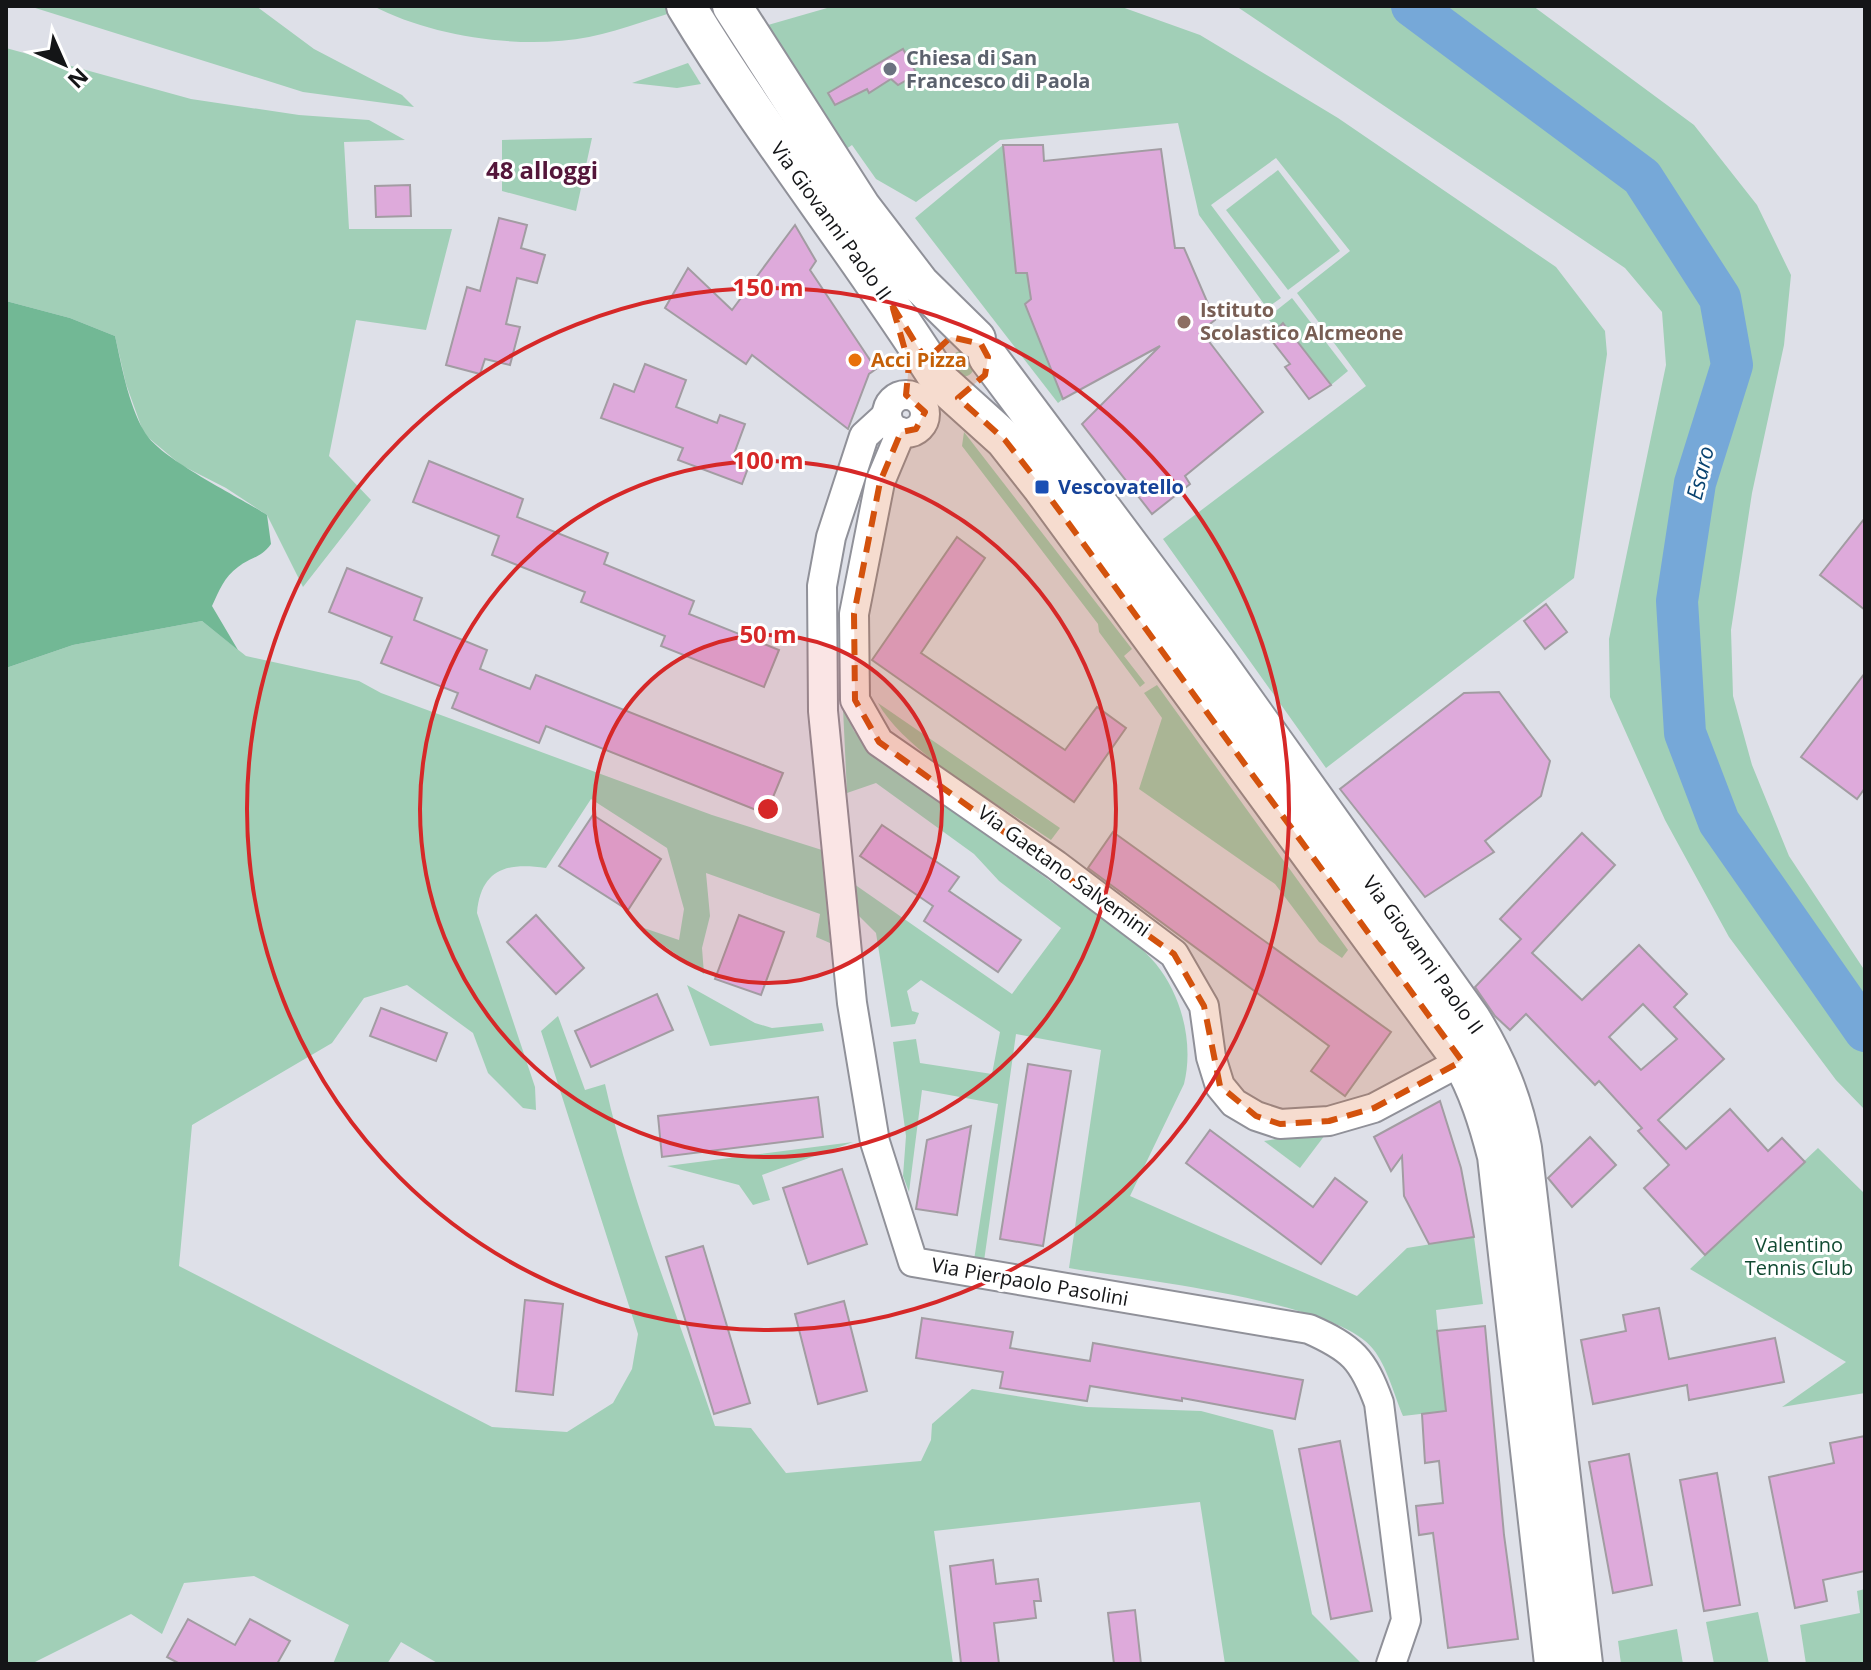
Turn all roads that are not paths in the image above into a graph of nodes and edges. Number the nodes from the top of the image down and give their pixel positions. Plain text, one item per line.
1 (686, 6) edge
2 (732, 6) edge
3 (982, 348) junction
4 (916, 402) junction
5 (1462, 1061) junction
6 (1391, 1664) edge
7 (1554, 1664) edge
8 (1583, 1664) edge

1 - 4 street, Via Giovanni Paolo II
2 - 3 street, Via Giovanni Paolo II
3 - 4 street
3 - 8 street, Via Giovanni Paolo II
4 - 5 street, Via Giovanni Paolo II
4 - 5 street, Via Gaetano Salvemini
4 - 6 street, Via Pierpaolo Pasolini
5 - 7 street, Via Giovanni Paolo II

